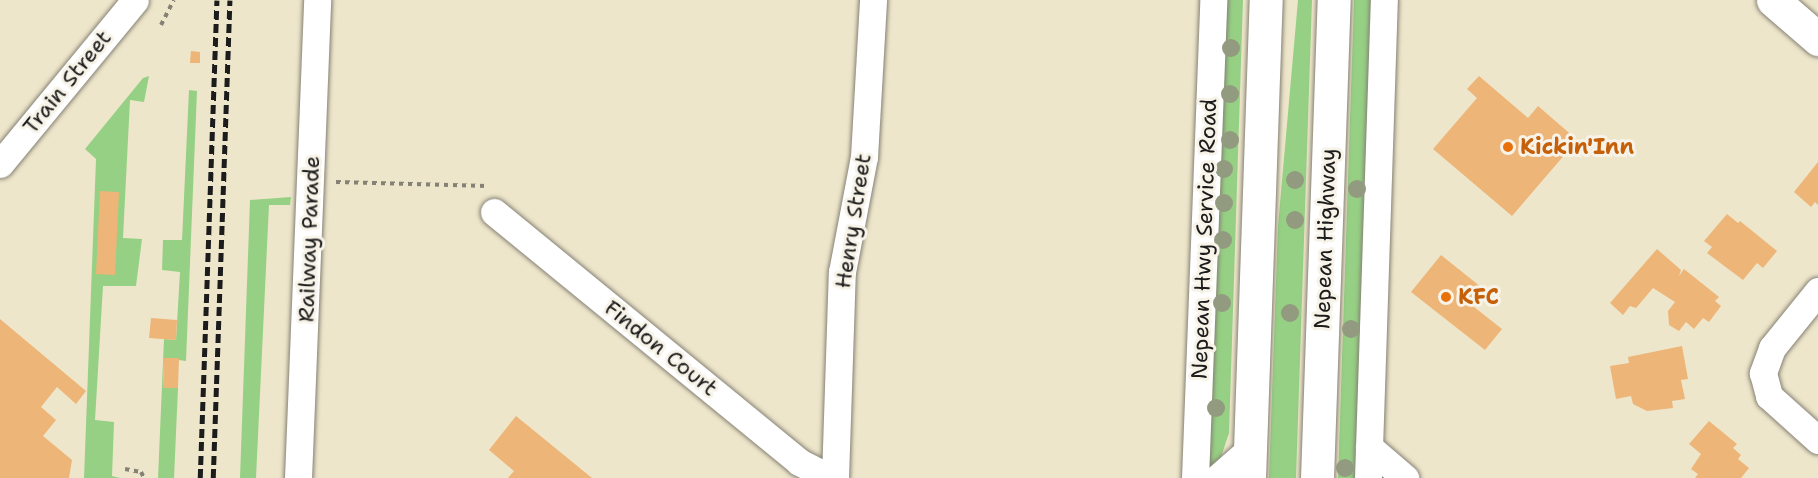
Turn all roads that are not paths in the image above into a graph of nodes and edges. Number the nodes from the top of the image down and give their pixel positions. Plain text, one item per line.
1 (135, 0) edge
2 (317, 0) edge
3 (873, 0) edge
4 (1213, 0) edge
5 (1266, 0) edge
6 (1334, 0) edge
7 (1384, 0) edge
8 (1773, 0) edge
9 (1818, 39) edge
10 (0, 164) edge
11 (492, 199) road end
12 (1818, 291) edge
13 (1818, 440) edge
14 (1369, 447) junction
15 (1250, 464) edge
16 (298, 478) edge
17 (833, 478) edge
18 (1195, 478) edge
19 (1217, 478) edge
20 (1317, 478) edge
21 (1368, 478) edge
22 (1405, 478) edge

1 - 10 street, Train Street
2 - 16 street, Railway Parade
3 - 17 street, Henry Street
4 - 18 street, Nepean Hwy Service Road
5 - 15 main road
6 - 20 main road, Nepean Highway
7 - 14 street
8 - 9 main road
11 - 17 street, Findon Court
12 - 13 street
14 - 21 street
14 - 22 street
15 - 19 street

